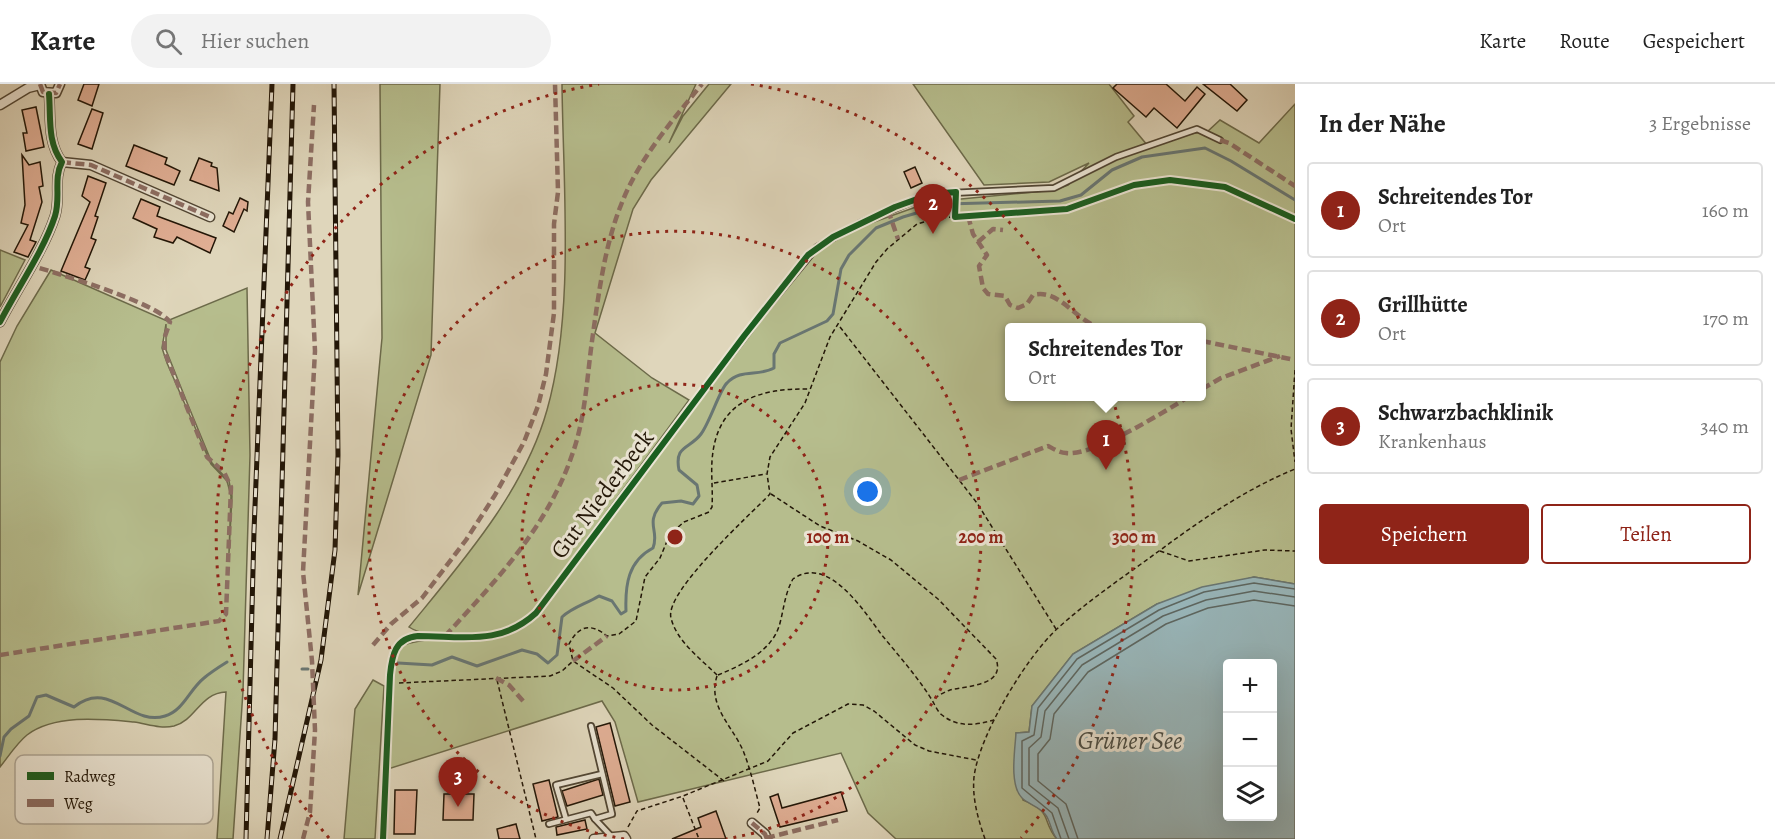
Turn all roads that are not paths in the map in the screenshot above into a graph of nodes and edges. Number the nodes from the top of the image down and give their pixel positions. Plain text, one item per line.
1 (40, 84) edge
2 (60, 84) edge
3 (49, 94) junction
4 (0, 105) edge
5 (1220, 140) dead end
6 (62, 162) junction
7 (210, 217) dead end
8 (0, 322) edge
9 (591, 726) dead end
10 (602, 774) junction
11 (566, 819) junction
12 (595, 819) junction
13 (753, 823) road end
14 (549, 824) dead end
15 (611, 836) junction
16 (625, 838) edge
17 (383, 839) edge
18 (594, 839) edge
19 (767, 839) edge

1 - 3 street
1 - 4 street
2 - 3 street
3 - 6 street
5 - 17 lane, Gut Niederbeck
6 - 7 street
6 - 8 street
9 - 10 lane
10 - 11 lane
10 - 12 lane
11 - 12 lane
11 - 14 lane
12 - 15 lane
13 - 19 street
15 - 16 street
15 - 18 street

